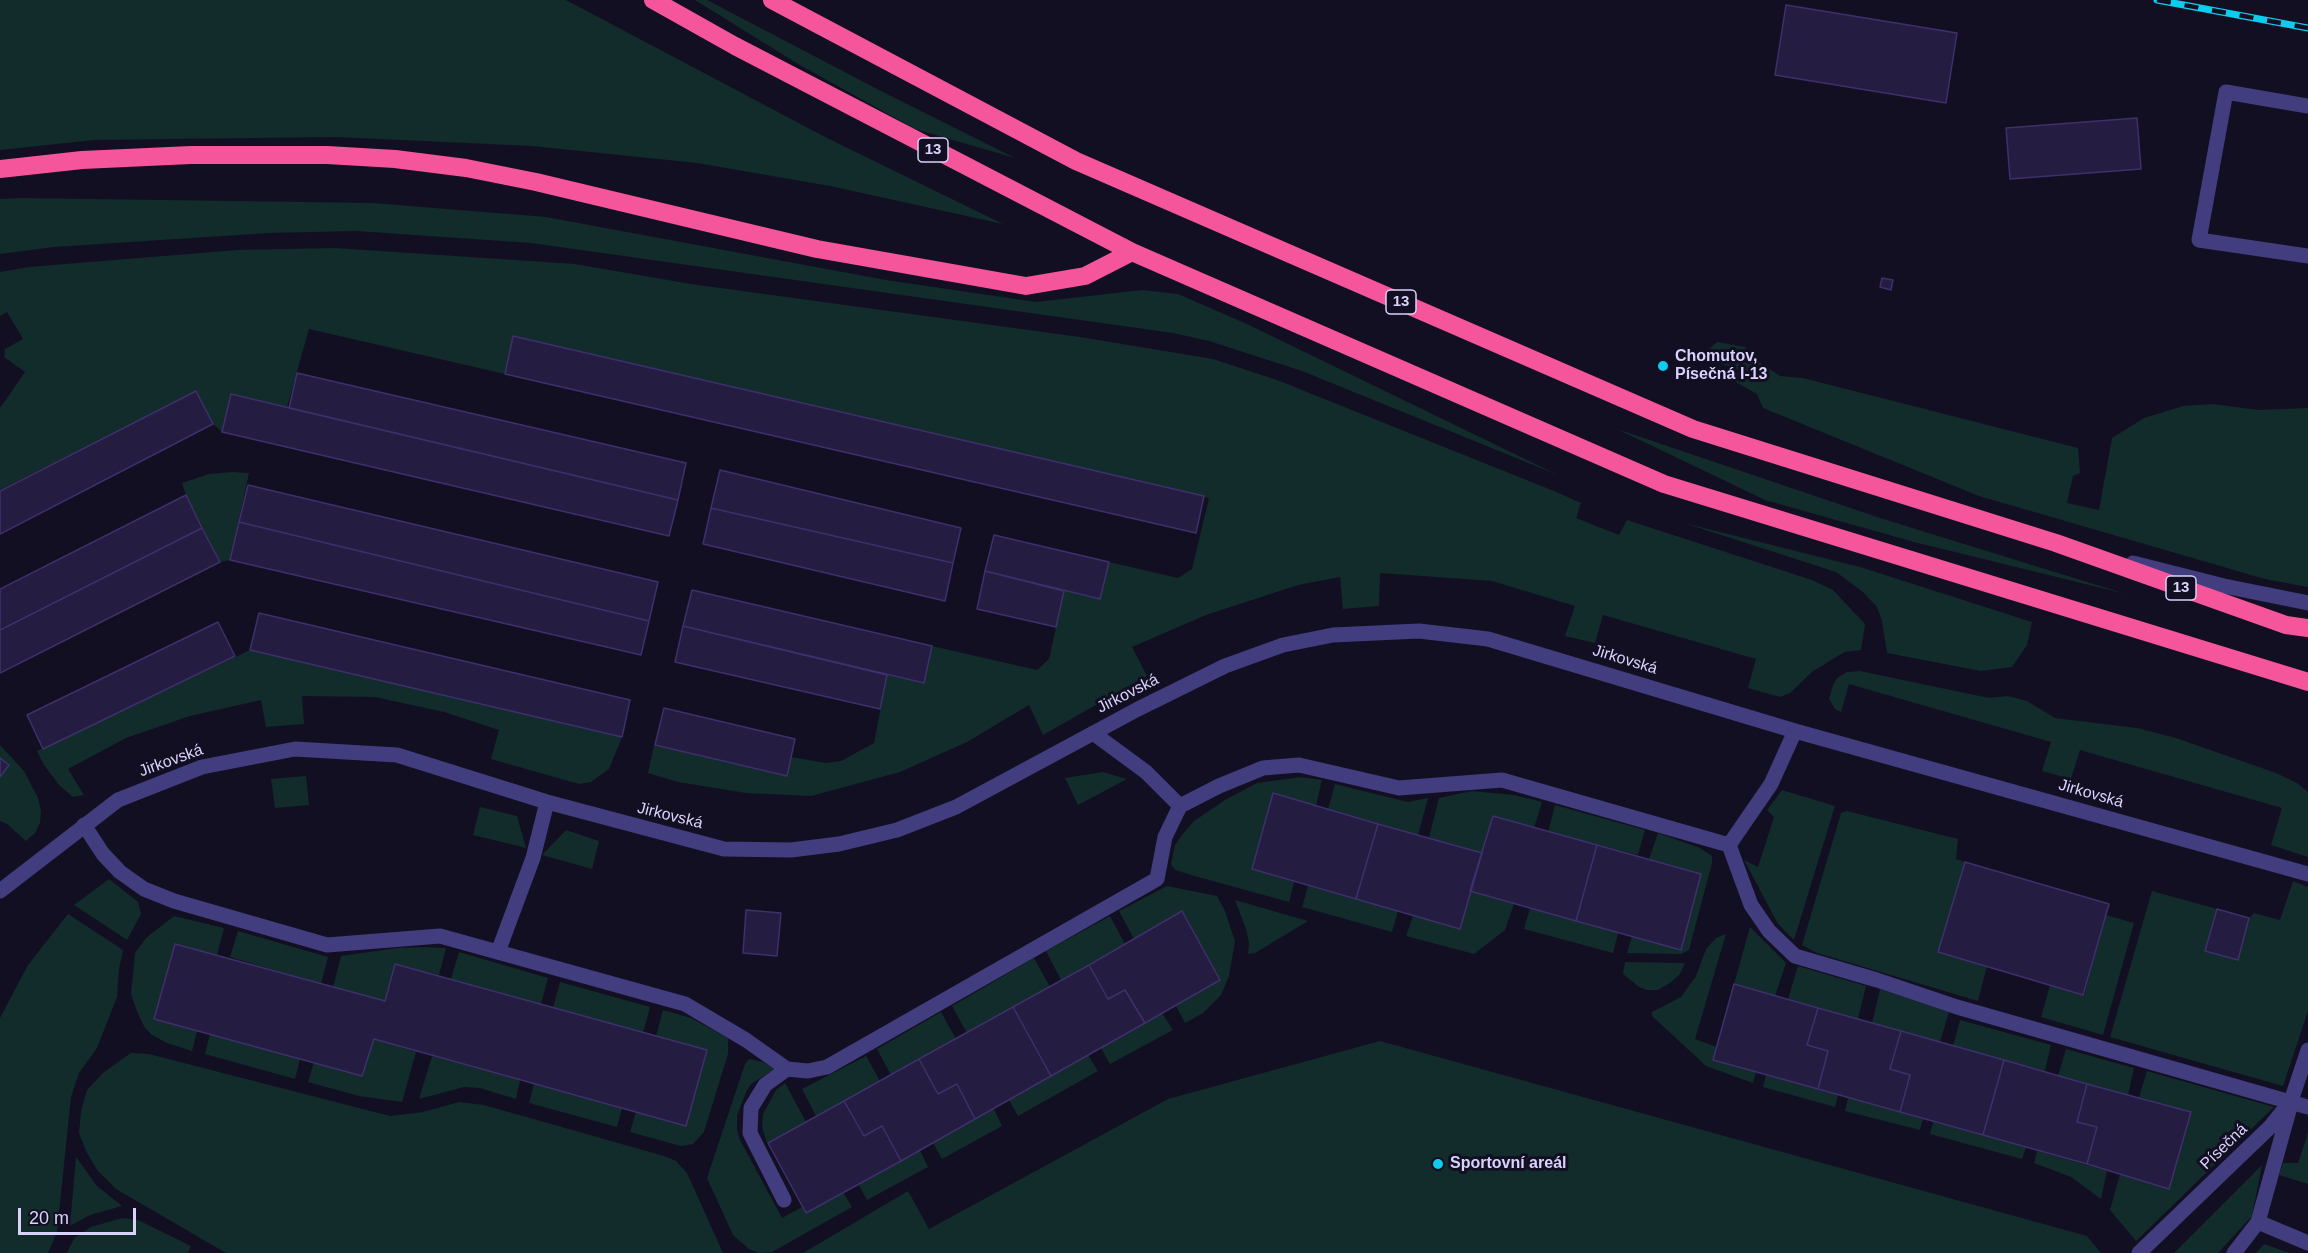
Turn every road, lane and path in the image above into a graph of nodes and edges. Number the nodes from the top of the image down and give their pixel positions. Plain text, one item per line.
1 (653, 0) edge
2 (772, 0) edge
3 (2308, 106) edge
4 (0, 169) edge
5 (1132, 252) junction
6 (2308, 256) edge
7 (2056, 543) junction
8 (2308, 603) edge
9 (2308, 628) edge
10 (2308, 682) edge
11 (1795, 730) junction
12 (1093, 733) junction
13 (547, 802) junction
14 (1180, 806) junction
15 (84, 825) junction
16 (1729, 845) junction
17 (2308, 874) edge
18 (0, 891) edge
19 (498, 952) junction
20 (2308, 1050) edge
21 (788, 1069) junction
22 (2291, 1101) junction
23 (2308, 1107) edge
24 (784, 1200) dead end
25 (2258, 1222) junction
26 (2308, 1243) edge
27 (2139, 1253) edge
28 (2234, 1253) edge

1 - 5 highway, 13
2 - 7 highway, 13
3 - 6 street
4 - 5 highway
5 - 10 highway, 13
7 - 8 street
7 - 9 highway, 13
11 - 12 street, Jirkovská
11 - 16 street
11 - 17 street, Jirkovská
12 - 13 street, Jirkovská
12 - 14 street
13 - 15 street, Jirkovská
13 - 19 street
14 - 16 street
14 - 21 street
15 - 18 street, Jirkovská
15 - 19 street
16 - 22 street
19 - 21 street
20 - 22 street, Písečná
21 - 24 street
22 - 23 street
22 - 25 street
22 - 27 street, Písečná
25 - 26 street
25 - 28 street

